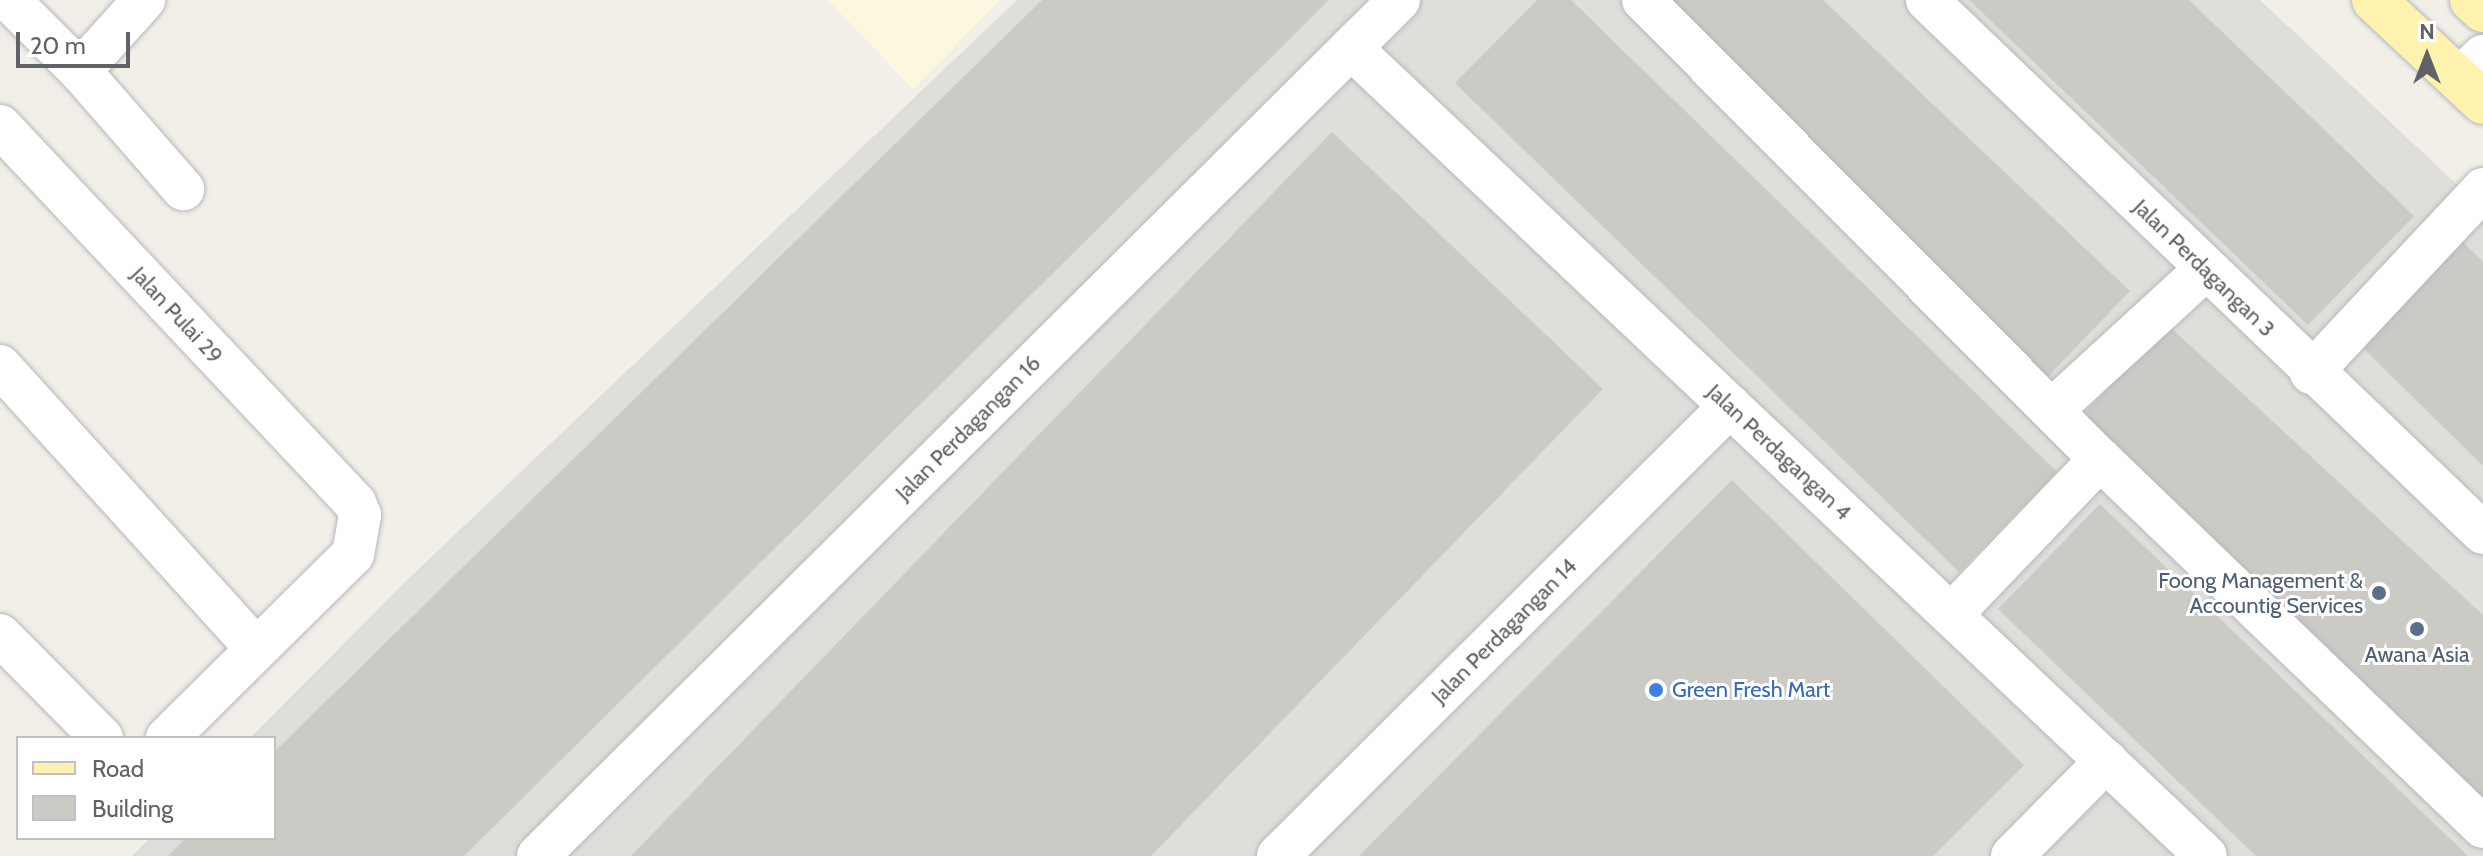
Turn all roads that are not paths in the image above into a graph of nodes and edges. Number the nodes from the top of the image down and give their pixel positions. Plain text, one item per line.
1 (9, 0) edge
2 (1399, 0) edge
3 (1643, 0) edge
4 (1927, 0) edge
5 (2374, 0) edge
6 (2472, 0) edge
7 (137, 2) edge
8 (2483, 10) edge
9 (1351, 48) junction
10 (80, 71) junction
11 (2475, 79) edge
12 (0, 126) edge
13 (183, 189) dead end
14 (2483, 189) edge
15 (2206, 269) junction
16 (0, 366) edge
17 (2311, 373) junction
18 (1730, 406) junction
19 (2052, 410) junction
20 (2100, 459) junction
21 (2483, 533) edge
22 (1951, 615) junction
23 (0, 635) edge
24 (257, 649) junction
25 (100, 736) edge
26 (169, 736) edge
27 (2106, 761) junction
28 (2483, 827) edge
29 (538, 856) edge
30 (1278, 856) edge
31 (2012, 856) edge
32 (2206, 856) edge

1 - 10 street
2 - 9 street, Jalan Perdagangan 16
3 - 19 street
4 - 15 street, Jalan Perdagangan 3
5 - 11 main road
6 - 8 main road
7 - 10 street
9 - 18 street, Jalan Perdagangan 4
9 - 29 street, Jalan Perdagangan 16
10 - 13 street
12 - 24 street, Jalan Pulai 29
14 - 17 street
15 - 17 street, Jalan Perdagangan 3
15 - 19 street
16 - 24 street
17 - 21 street, Jalan Perdagangan 3
18 - 22 street, Jalan Perdagangan 4
18 - 30 street, Jalan Perdagangan 14
19 - 20 street
20 - 22 street
20 - 28 street
22 - 27 street, Jalan Perdagangan 4
23 - 25 street
24 - 26 street
27 - 31 street
27 - 32 street, Jalan Perdagangan 4

